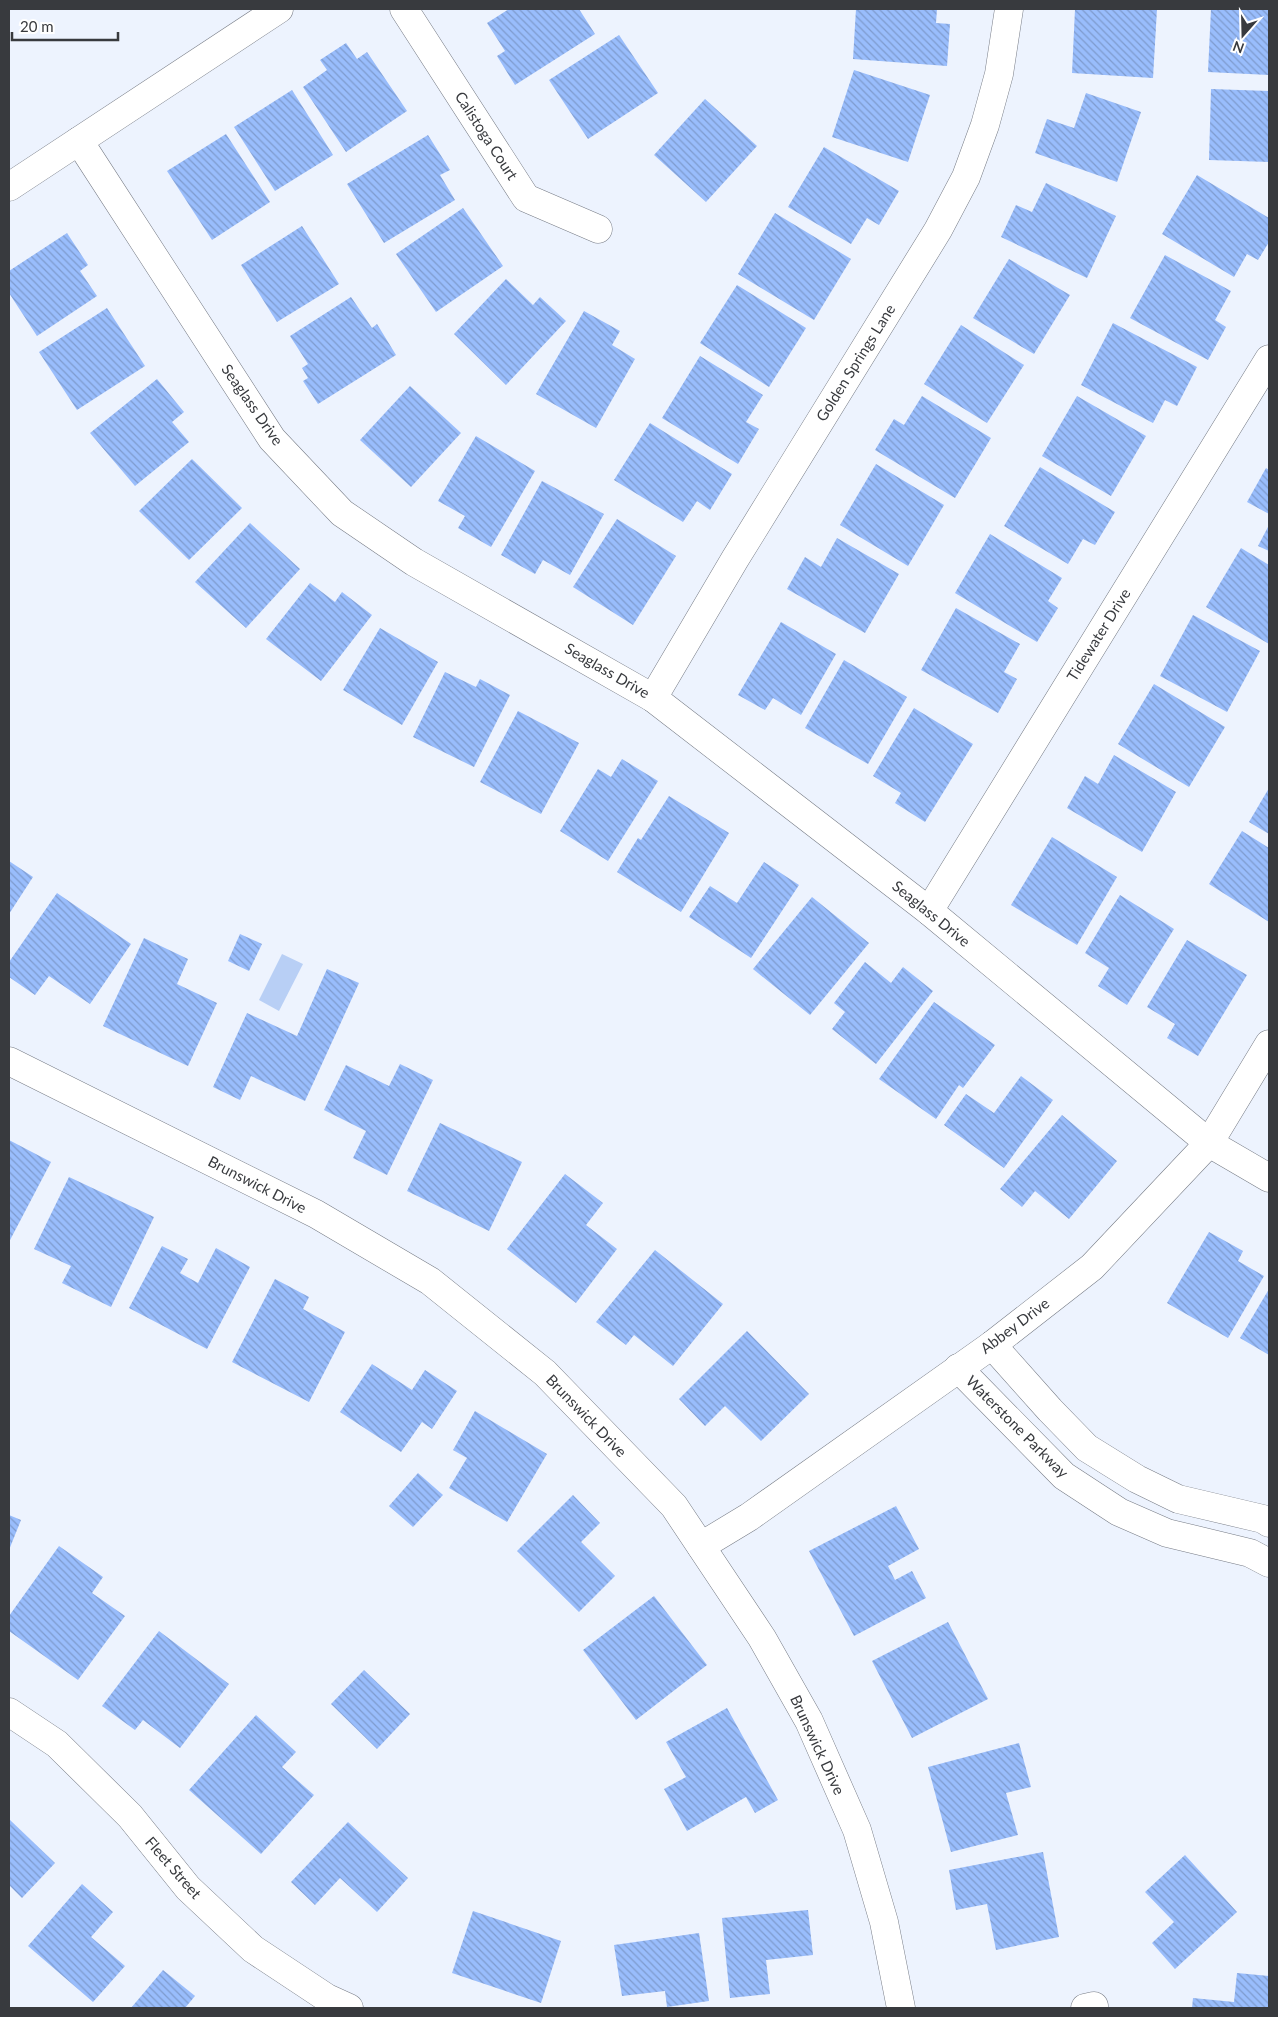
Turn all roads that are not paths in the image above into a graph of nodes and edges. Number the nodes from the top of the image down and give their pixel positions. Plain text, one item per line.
1 (279, 9) edge
2 (404, 9) edge
3 (1009, 9) edge
4 (79, 142) junction
5 (9, 187) edge
6 (598, 229) dead end
7 (1269, 358) edge
8 (654, 698) junction
9 (929, 911) junction
10 (1269, 1044) edge
11 (9, 1061) edge
12 (1209, 1143) junction
13 (1269, 1178) edge
14 (992, 1345) junction
15 (958, 1368) junction
16 (1269, 1522) edge
17 (701, 1546) junction
18 (1269, 1564) edge
19 (9, 1712) edge
20 (349, 2008) edge
21 (901, 2008) edge

1 - 4 street
2 - 6 street, Calistoga Court
3 - 8 street, Golden Springs Lane
4 - 5 street
4 - 8 street, Seaglass Drive
7 - 9 street, Tidewater Drive
8 - 9 street, Seaglass Drive
9 - 12 street, Seaglass Drive
10 - 12 street, Abbey Drive
11 - 17 street, Brunswick Drive
12 - 13 street, Seaglass Drive
12 - 14 street, Abbey Drive
14 - 15 street, Abbey Drive
14 - 16 street
15 - 17 street, Abbey Drive
15 - 18 street, Waterstone Parkway
17 - 21 street, Brunswick Drive
19 - 20 street, Fleet Street

